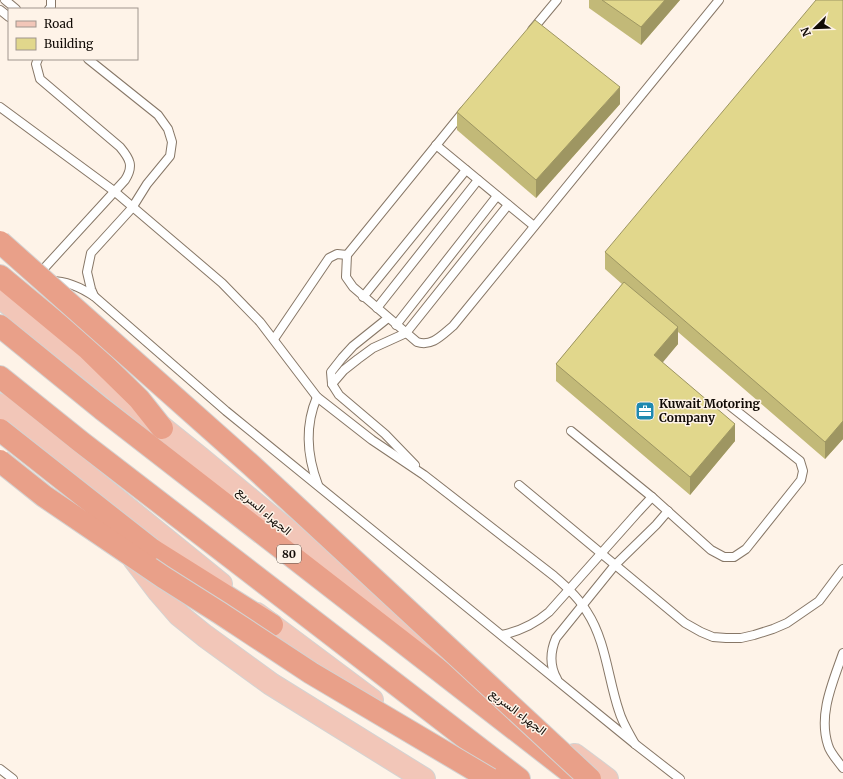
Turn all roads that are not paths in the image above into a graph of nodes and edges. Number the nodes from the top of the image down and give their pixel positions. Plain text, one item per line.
1 (6, 0) edge
2 (557, 0) edge
3 (719, 0) edge
4 (15, 8) edge
5 (0, 10) edge
6 (8, 16) edge
7 (527, 36) edge
8 (38, 60) edge
9 (89, 60) edge
10 (472, 103) edge
11 (0, 107) edge
12 (436, 145) junction
13 (466, 170) junction
14 (478, 180) junction
15 (114, 192) junction
16 (497, 196) junction
17 (508, 205) junction
18 (132, 208) junction
19 (534, 226) junction
20 (0, 242) edge
21 (346, 255) junction
22 (14, 285) edge
23 (95, 297) junction
24 (364, 297) junction
25 (377, 308) junction
26 (388, 318) junction
27 (396, 325) junction
28 (0, 326) edge
29 (406, 333) junction
30 (274, 339) junction
31 (0, 377) edge
32 (332, 384) junction
33 (317, 396) junction
34 (729, 404) dead end
35 (0, 405) edge
36 (162, 428) joint
37 (0, 430) edge
38 (571, 431) dead end
39 (51, 447) junction
40 (0, 461) edge
41 (424, 475) junction
42 (519, 484) dead end
43 (318, 485) junction
44 (652, 497) junction
45 (668, 511) junction
46 (601, 553) junction
47 (615, 565) junction
48 (843, 568) edge
49 (569, 590) junction
50 (583, 605) junction
51 (272, 625) junction
52 (502, 635) junction
53 (843, 653) edge
54 (558, 681) junction
55 (635, 744) junction
56 (843, 768) edge
57 (0, 769) edge
58 (13, 779) edge
59 (424, 779) edge
60 (479, 779) edge
61 (490, 779) edge
62 (519, 779) edge
63 (579, 779) edge
64 (590, 779) edge
65 (607, 779) edge
66 (680, 779) edge

1 - 4 lane
2 - 7 lane
3 - 19 lane
5 - 6 lane
8 - 15 lane
9 - 18 lane
10 - 12 lane
11 - 15 lane
12 - 13 lane
12 - 21 lane
13 - 14 lane
13 - 24 lane
14 - 16 lane
14 - 25 lane
15 - 18 lane
15 - 22 lane
16 - 17 lane
16 - 27 lane
17 - 19 lane
17 - 29 lane
18 - 23 lane
18 - 30 lane
19 - 29 lane
20 - 64 highway, bridge
21 - 24 lane
21 - 30 lane
22 - 23 lane
22 - 36 highway
23 - 43 lane
24 - 25 lane
25 - 26 lane
26 - 27 lane
26 - 32 lane
27 - 29 lane
28 - 63 highway, الجهراء السريع / 80
29 - 32 lane
30 - 33 lane
31 - 62 highway
32 - 41 lane
33 - 41 lane
33 - 43 lane
34 - 45 lane
35 - 39 main road
36 - 65 main road, الجهراء السريع
37 - 51 highway, bridge
38 - 44 lane
39 - 51 main road
39 - 59 main road
40 - 61 highway, bridge
41 - 49 lane
42 - 46 lane
43 - 52 lane
44 - 45 lane
44 - 46 lane
45 - 47 lane
46 - 47 lane
46 - 49 lane
47 - 48 lane
47 - 50 lane
49 - 50 lane
49 - 52 lane
50 - 54 lane
50 - 55 lane
51 - 60 main road
52 - 54 lane
53 - 56 lane
54 - 55 lane
55 - 66 lane
57 - 58 lane

